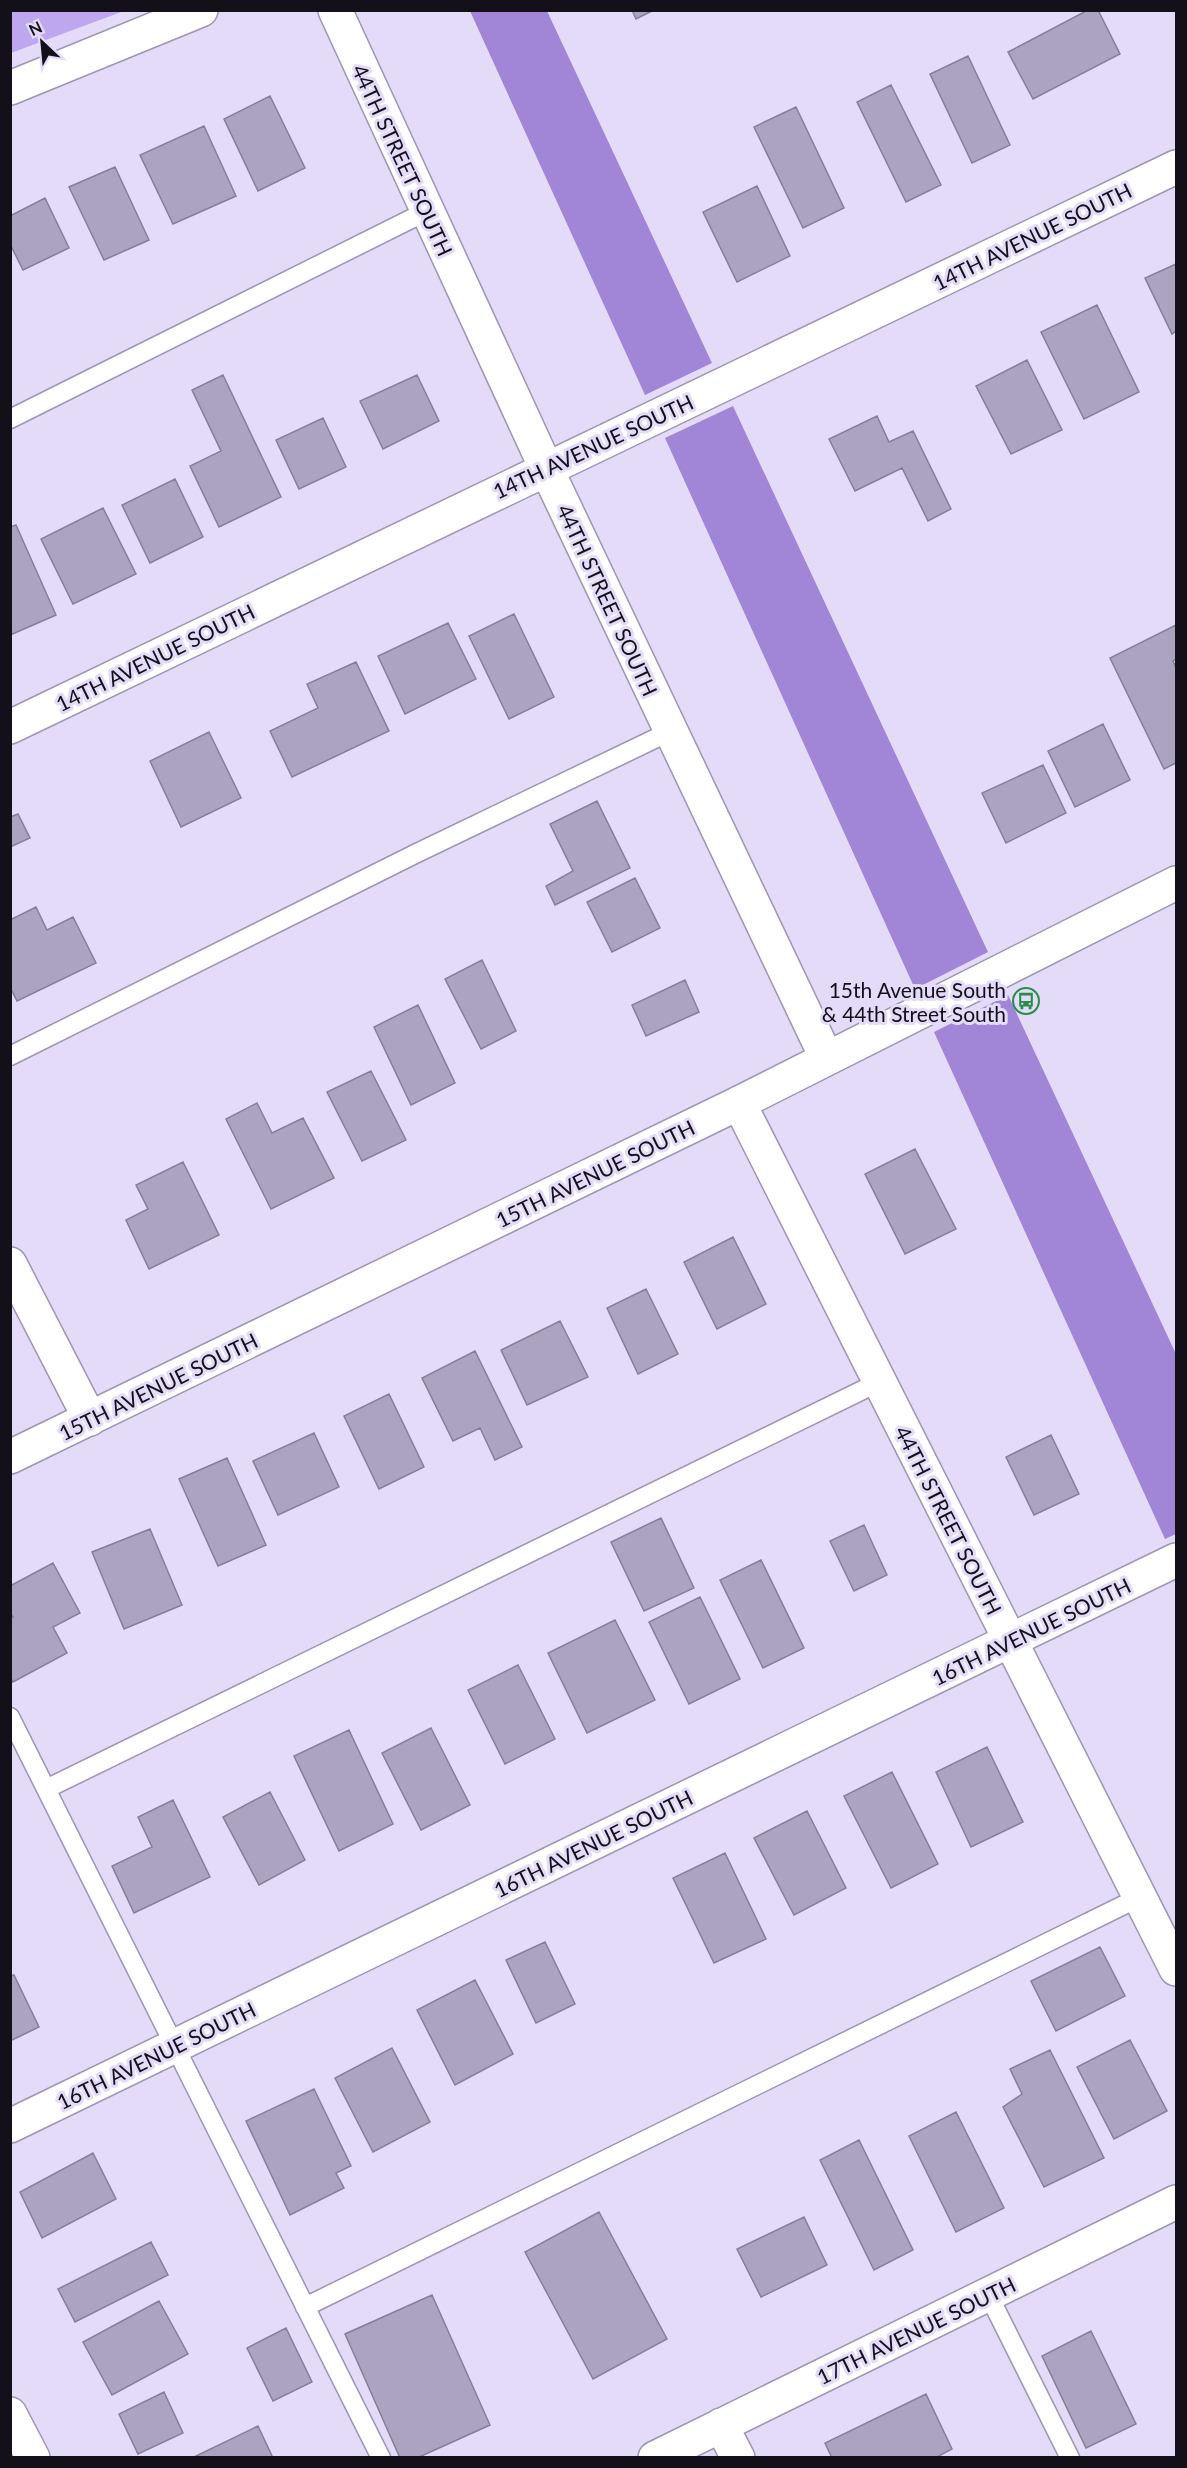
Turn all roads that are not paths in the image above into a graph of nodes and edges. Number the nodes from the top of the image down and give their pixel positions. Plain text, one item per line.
1 (201, 10) edge
2 (335, 10) edge
3 (10, 88) edge
4 (1176, 167) edge
5 (427, 211) junction
6 (10, 419) edge
7 (546, 468) junction
8 (10, 727) edge
9 (671, 731) junction
10 (1176, 883) edge
11 (10, 1056) edge
12 (826, 1057) junction
13 (739, 1103) junction
14 (10, 1264) edge
15 (879, 1382) junction
16 (90, 1419) junction
17 (10, 1457) edge
18 (1176, 1560) edge
19 (1010, 1640) junction
20 (10, 1717) edge
21 (46, 1789) junction
22 (1140, 1897) junction
23 (1176, 1969) edge
24 (174, 2046) junction
25 (10, 2126) edge
26 (1176, 2202) edge
27 (988, 2294) junction
28 (305, 2307) junction
29 (10, 2414) edge
30 (721, 2425) junction
31 (33, 2457) edge
32 (381, 2457) edge
33 (655, 2457) edge
34 (738, 2457) edge
35 (1070, 2457) edge

1 - 3 street
2 - 5 street, 44TH STREET SOUTH
4 - 7 street, 14TH AVENUE SOUTH
5 - 6 lane
5 - 7 street, 44TH STREET SOUTH
7 - 8 street, 14TH AVENUE SOUTH
7 - 9 street, 44TH STREET SOUTH
9 - 11 lane
9 - 12 street, 44TH STREET SOUTH
10 - 12 street, 15TH AVENUE SOUTH
12 - 13 street, 15TH AVENUE SOUTH
13 - 15 street, 44TH STREET SOUTH
13 - 16 street, 15TH AVENUE SOUTH
14 - 16 street
15 - 19 street, 44TH STREET SOUTH
15 - 21 lane
16 - 17 street, 15TH AVENUE SOUTH
18 - 19 street, 16TH AVENUE SOUTH
19 - 22 street, 44TH STREET SOUTH
19 - 24 street, 16TH AVENUE SOUTH
20 - 21 lane
21 - 24 lane
22 - 23 street, 44TH STREET SOUTH
22 - 28 lane
24 - 25 street, 16TH AVENUE SOUTH
24 - 28 lane
26 - 27 street, 17TH AVENUE SOUTH
27 - 30 street, 17TH AVENUE SOUTH
27 - 35 lane
28 - 32 lane
29 - 31 street
30 - 33 street, 17TH AVENUE SOUTH
30 - 34 street

